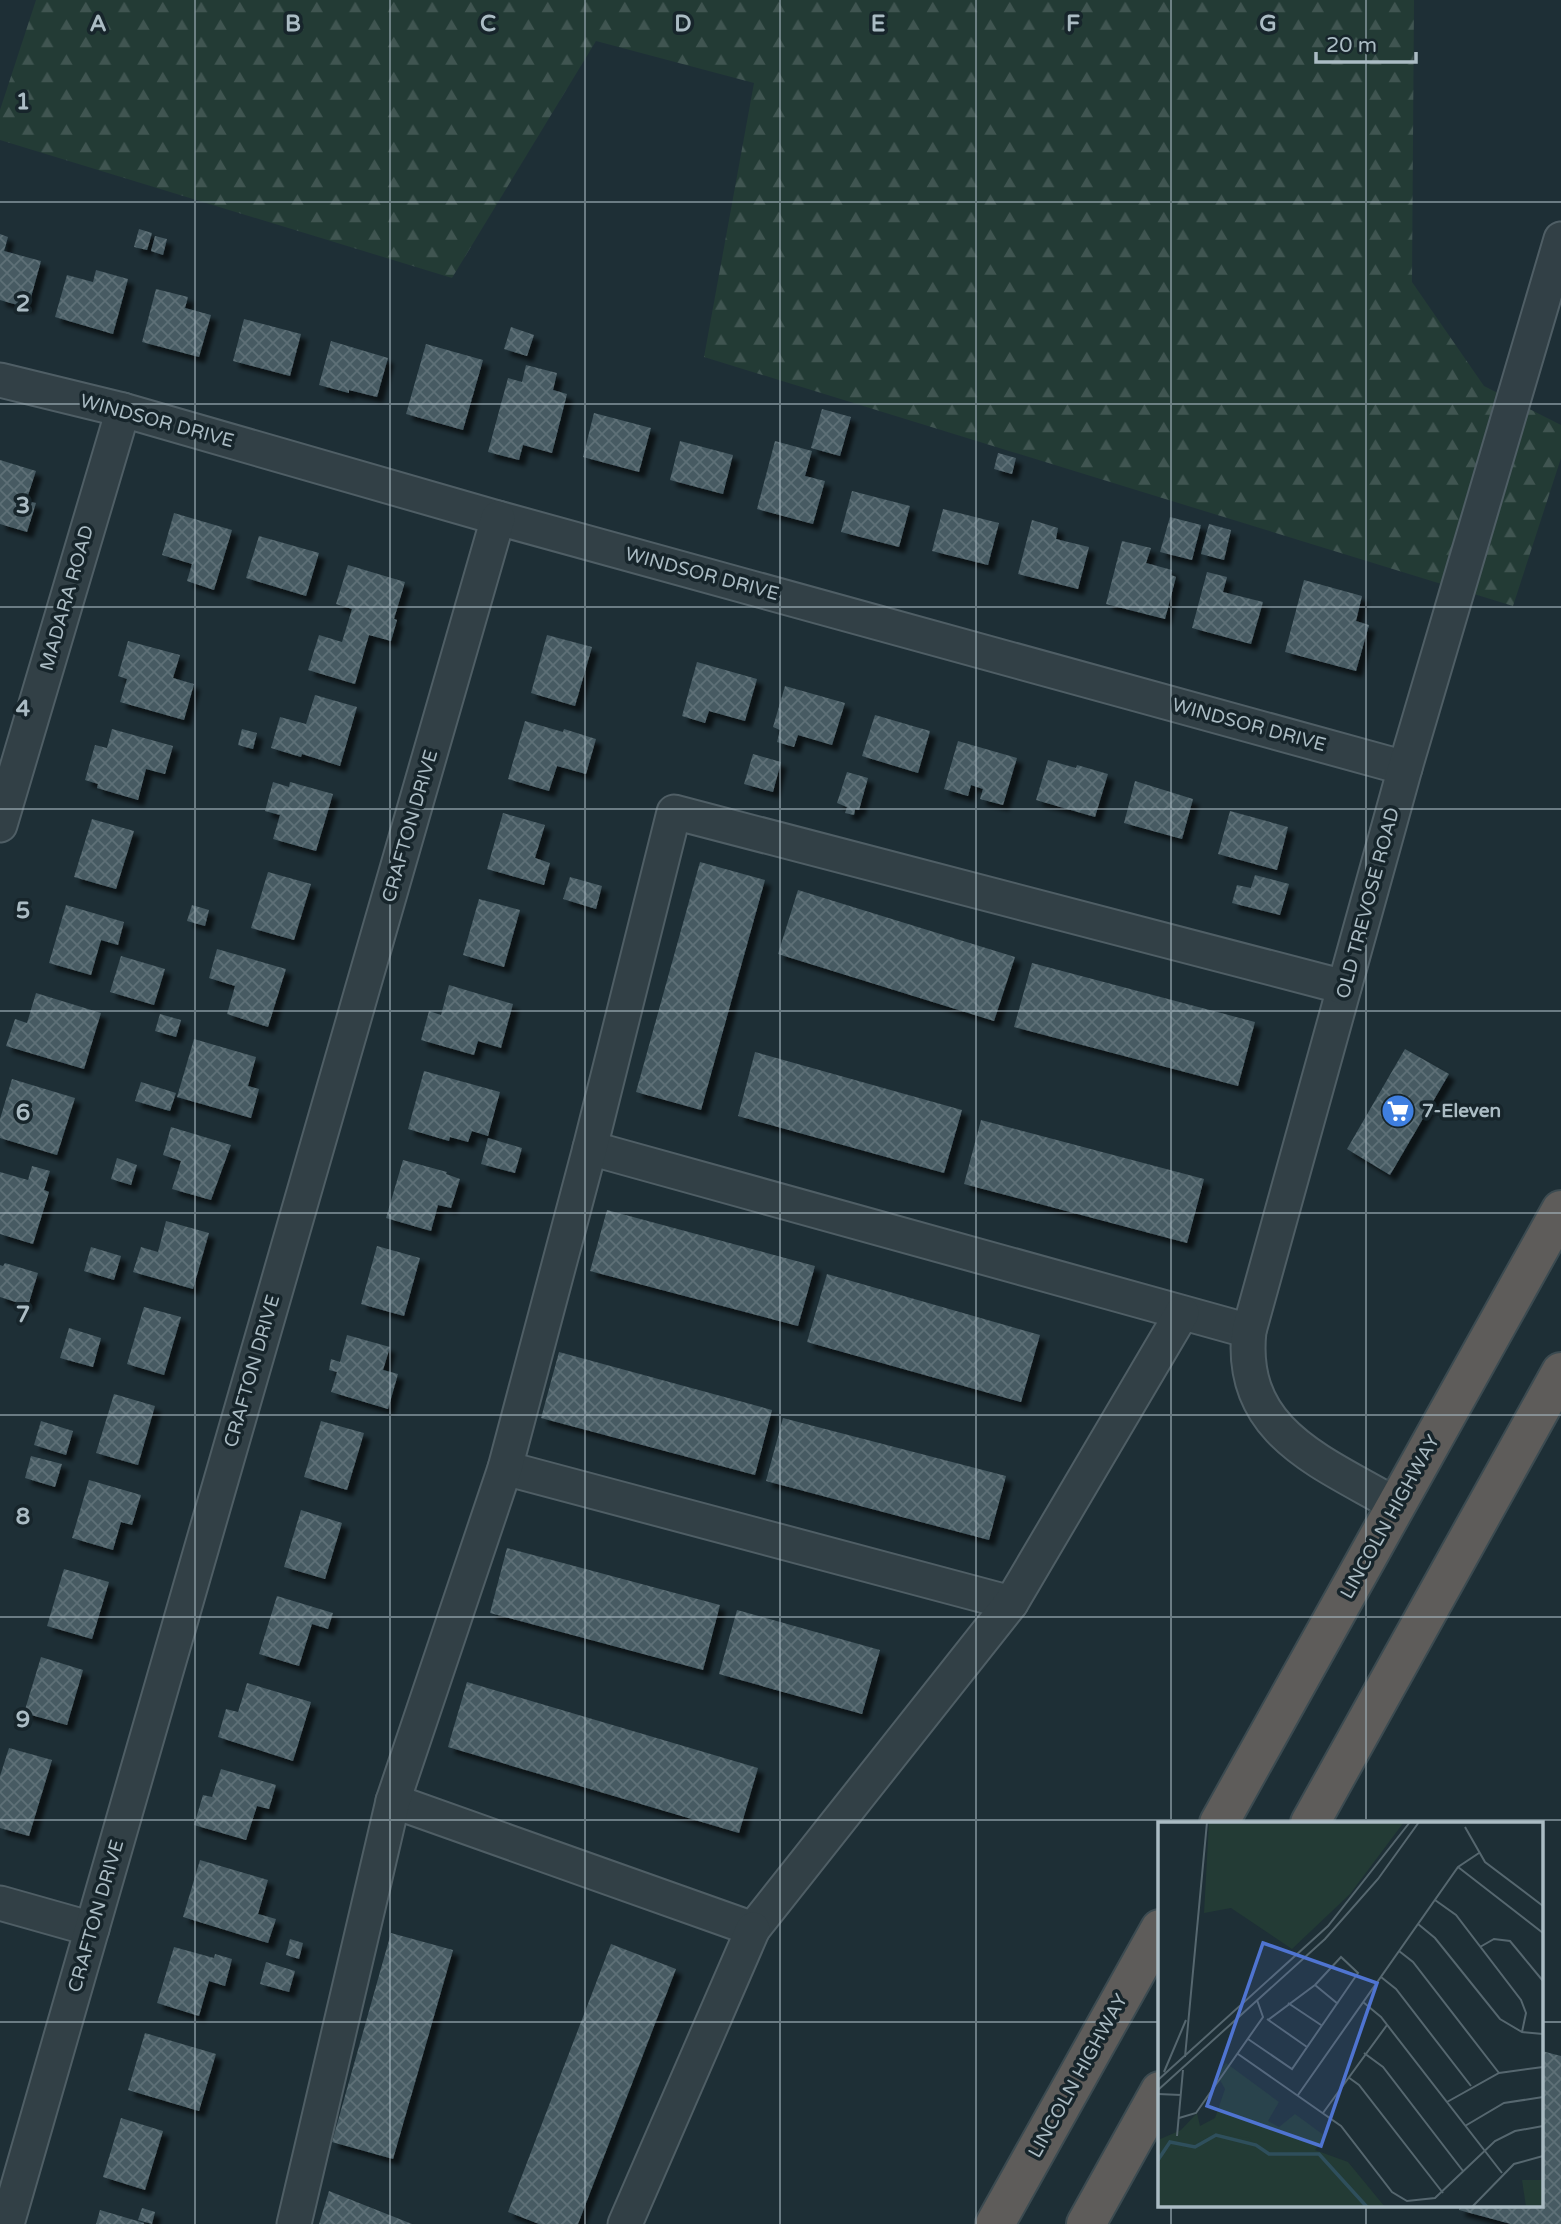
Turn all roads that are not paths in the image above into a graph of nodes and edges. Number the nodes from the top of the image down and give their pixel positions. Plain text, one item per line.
1 (1561, 239) edge
2 (0, 380) edge
3 (123, 410) junction
4 (498, 518) junction
5 (1405, 768) junction
6 (0, 825) edge
7 (1344, 987) junction
8 (590, 1148) junction
9 (1561, 1210) edge
10 (1182, 1313) junction
11 (1249, 1331) junction
12 (1561, 1371) edge
13 (505, 1468) junction
14 (1396, 1505) junction
15 (1011, 1604) junction
16 (393, 1801) junction
17 (1220, 1822) edge
18 (1311, 1822) edge
19 (0, 1903) edge
20 (92, 1929) junction
21 (753, 1929) junction
22 (1158, 1933) edge
23 (1158, 2095) edge
24 (7, 2224) edge
25 (294, 2224) edge
26 (625, 2224) edge
27 (995, 2224) edge
28 (1086, 2224) edge

1 - 5 street, OLD TREVOSE ROAD
2 - 3 street, WINDSOR DRIVE
3 - 4 street, WINDSOR DRIVE
3 - 6 street, MADARA ROAD
4 - 5 street, WINDSOR DRIVE
4 - 20 street, CRAFTON DRIVE
5 - 7 street, OLD TREVOSE ROAD
7 - 8 street
7 - 11 street, OLD TREVOSE ROAD
8 - 10 street
8 - 13 street
9 - 14 highway, LINCOLN HIGHWAY
10 - 11 street
10 - 15 street
11 - 14 street, OLD TREVOSE ROAD
12 - 18 highway
13 - 15 street
13 - 16 street
14 - 17 highway, LINCOLN HIGHWAY
15 - 21 street
16 - 21 street
16 - 25 street
19 - 20 street
20 - 24 street, CRAFTON DRIVE
21 - 26 street
22 - 27 highway, LINCOLN HIGHWAY
23 - 28 highway

